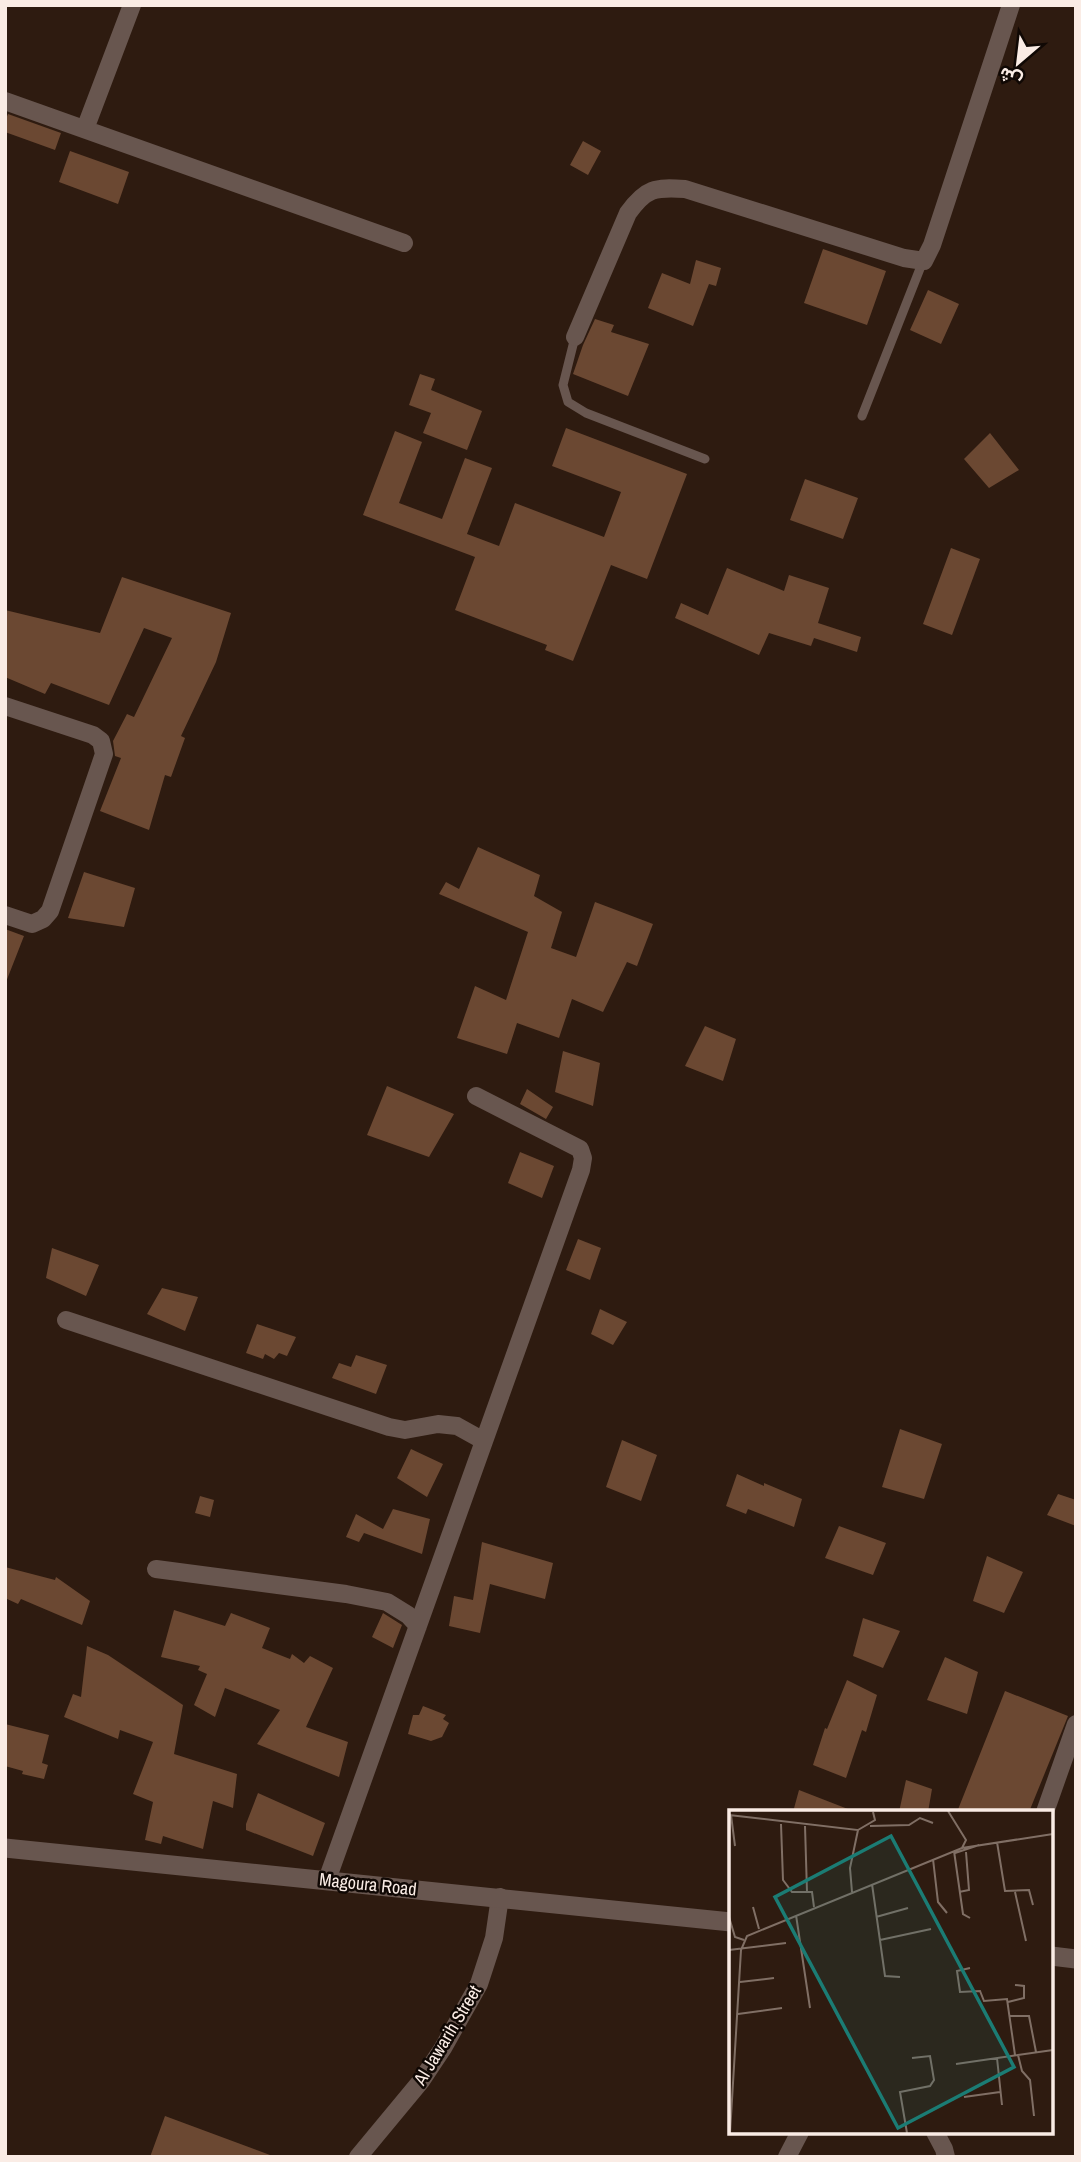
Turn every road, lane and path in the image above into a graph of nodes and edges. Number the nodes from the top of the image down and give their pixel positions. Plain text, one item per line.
1 (132, 5) edge
2 (1012, 5) edge
3 (5, 101) edge
4 (85, 129) junction
5 (404, 243) dead end
6 (924, 261) junction
7 (575, 337) joint
8 (862, 416) dead end
9 (705, 459) dead end
10 (5, 706) edge
11 (5, 915) edge
12 (476, 1096) dead end
13 (66, 1320) dead end
14 (484, 1441) junction
15 (156, 1569) dead end
16 (418, 1626) junction
17 (1076, 1724) edge
18 (1046, 1810) edge
19 (5, 1848) edge
20 (327, 1880) junction
21 (500, 1897) junction
22 (729, 1922) edge
23 (1053, 1956) edge
24 (1076, 1959) edge
25 (799, 2134) edge
26 (936, 2134) edge
27 (358, 2157) edge
28 (787, 2157) edge
29 (946, 2157) edge

1 - 4 street
2 - 6 street
3 - 4 street
4 - 5 street
6 - 7 street
6 - 8 lane
7 - 9 lane
10 - 11 street
12 - 14 street
13 - 14 street
14 - 16 street
15 - 16 street
16 - 20 street
17 - 18 street
19 - 20 street, Magoura Road
20 - 21 street, Magoura Road
21 - 22 street, Magoura Road
21 - 27 street, Al Jawariḥ Street
23 - 24 street
25 - 28 street
26 - 29 street

